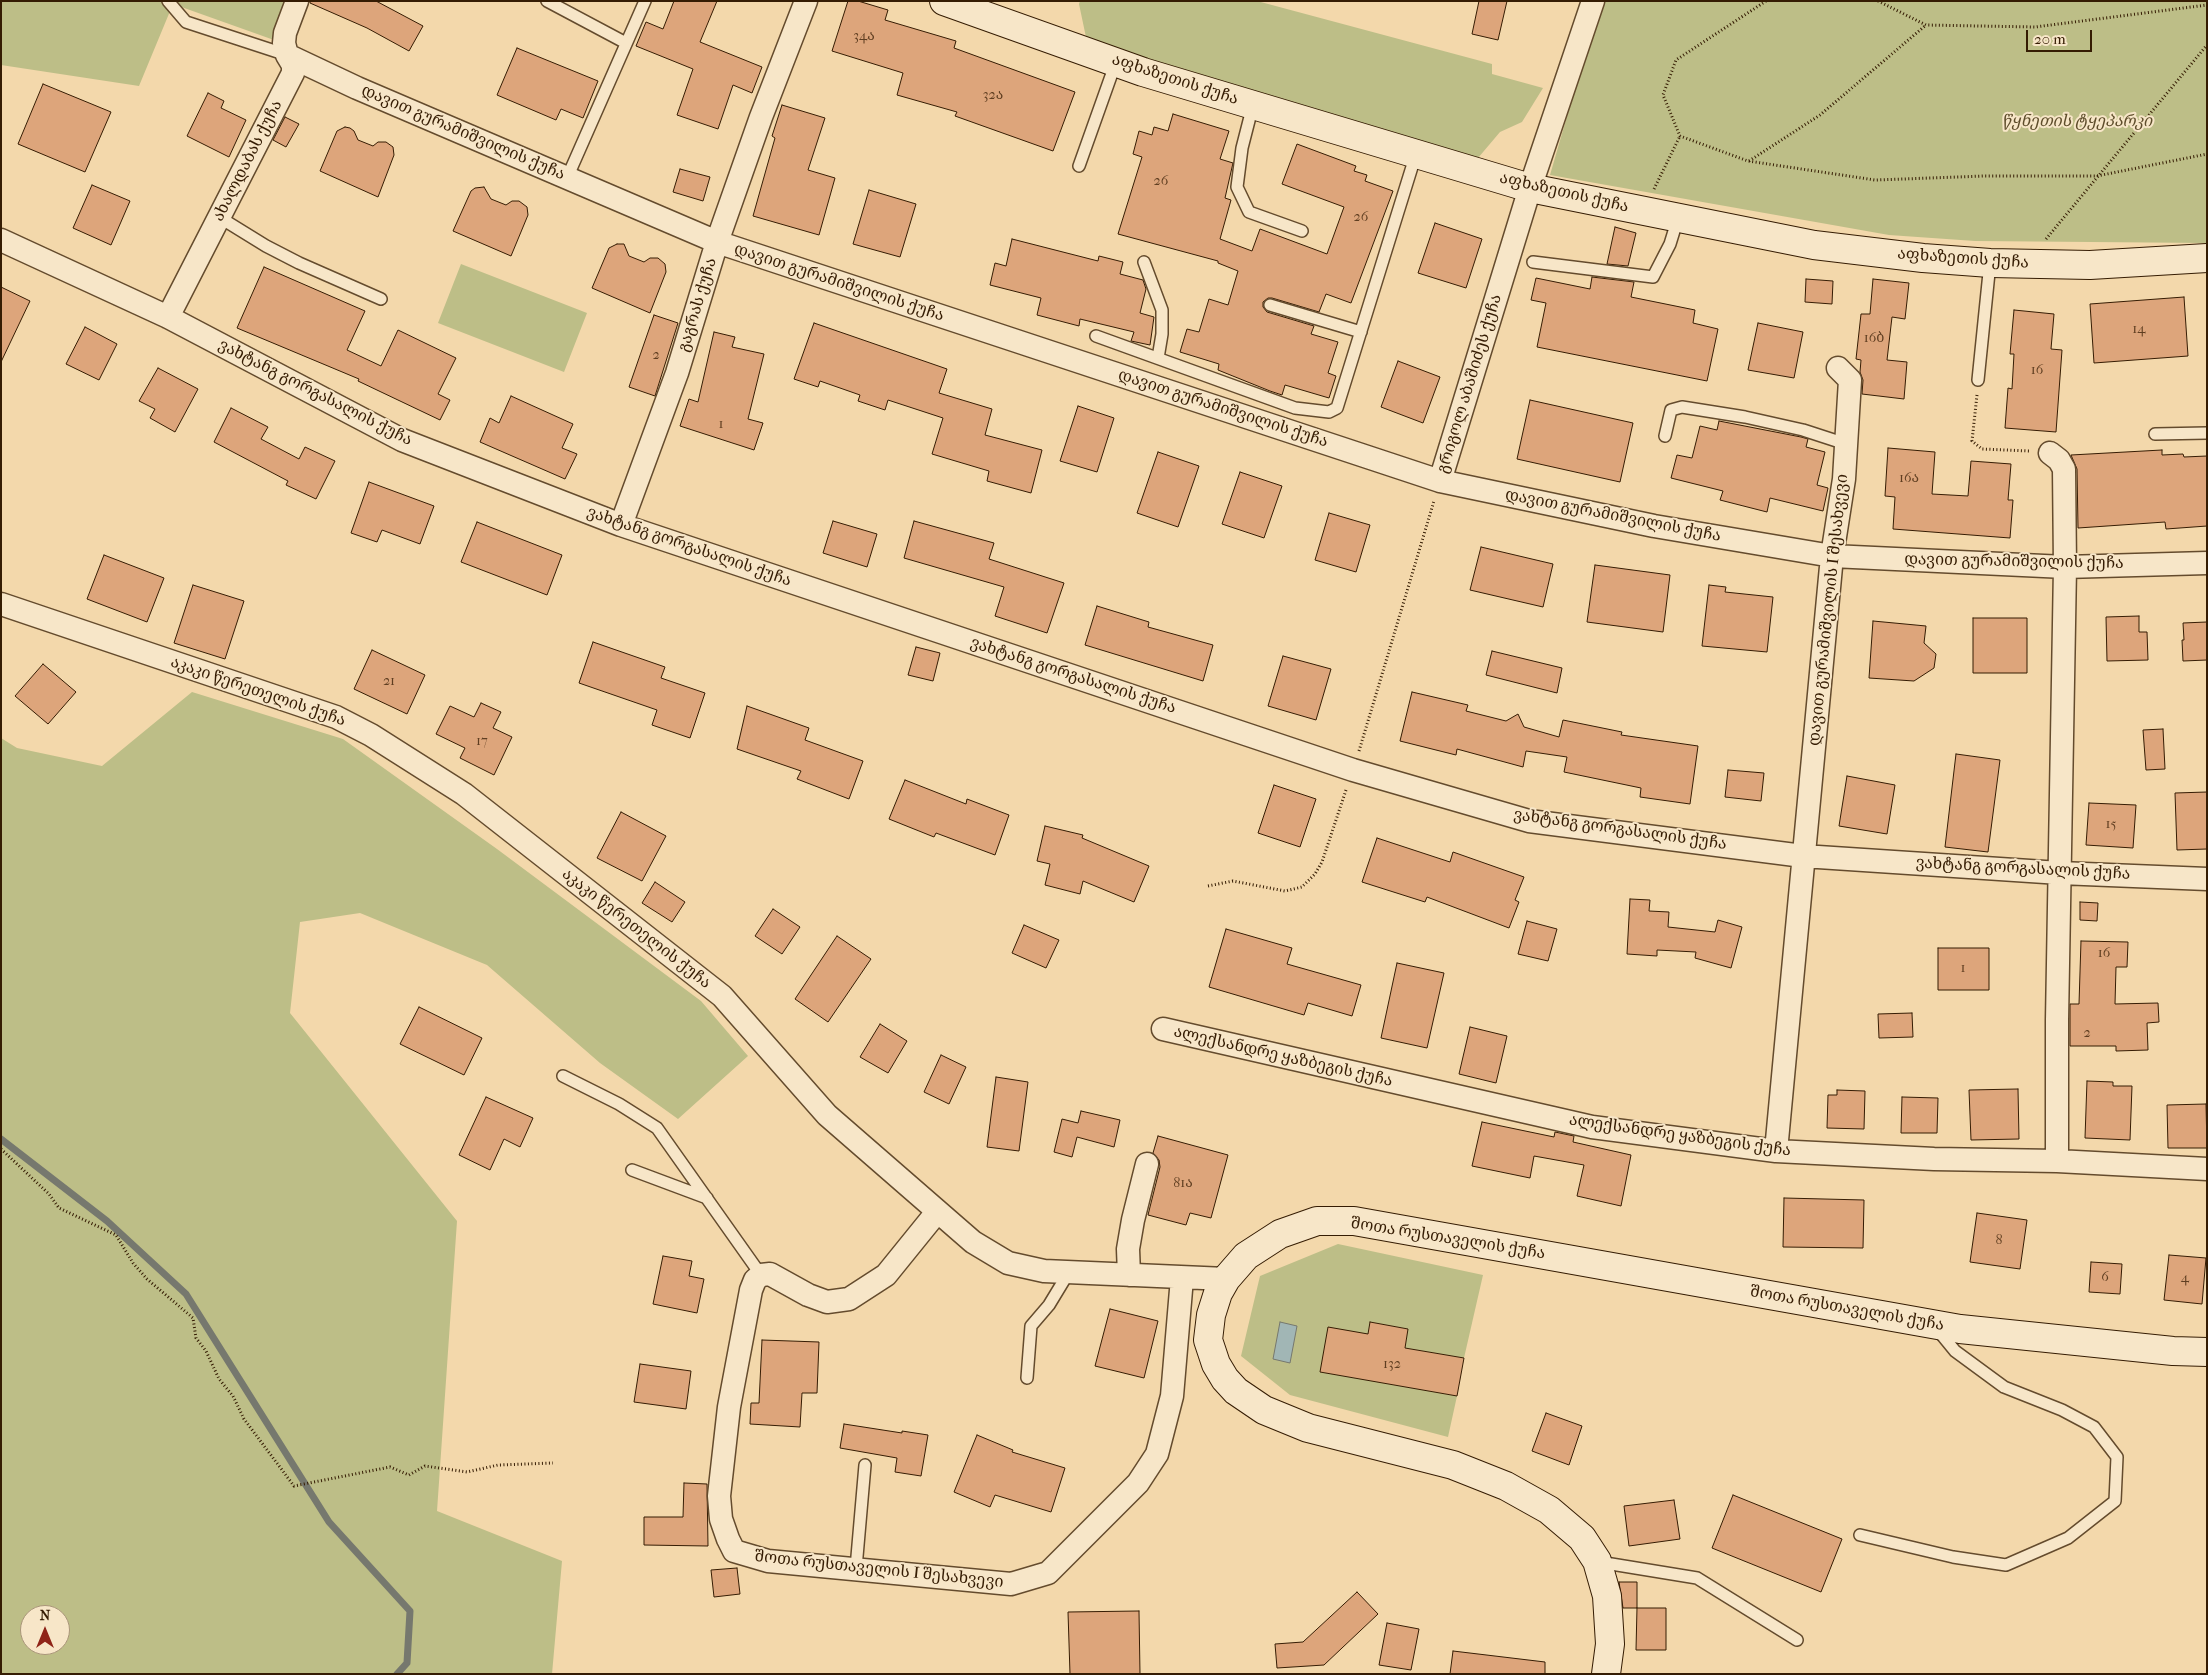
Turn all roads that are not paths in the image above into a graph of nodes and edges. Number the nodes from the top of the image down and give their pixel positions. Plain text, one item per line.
1 (168, 1) edge
2 (297, 1) edge
3 (547, 1) edge
4 (644, 1) edge
5 (806, 1) edge
6 (944, 1) edge
7 (1593, 1) edge
8 (626, 43) junction
9 (287, 55) junction
10 (1116, 62) junction
11 (1253, 105) junction
12 (1416, 154) junction
13 (1080, 166) dead end
14 (568, 178) junction
15 (1530, 188) junction
16 (219, 217) junction
17 (1678, 218) junction
18 (1302, 231) dead end
19 (1, 240) edge
20 (717, 242) junction
21 (2207, 258) edge
22 (1144, 262) dead end
23 (1533, 262) dead end
24 (1990, 263) junction
25 (381, 299) dead end
26 (1270, 305) dead end
27 (168, 316) junction
28 (1361, 332) junction
29 (1096, 336) dead end
30 (1158, 358) junction
31 (1838, 368) dead end
32 (1977, 384) road end
33 (2207, 433) edge
34 (2155, 434) dead end
35 (1665, 436) dead end
36 (1846, 444) junction
37 (2050, 453) road end
38 (1440, 481) junction
39 (621, 525) junction
40 (1832, 556) junction
41 (2207, 563) edge
42 (2065, 567) junction
43 (1, 604) edge
44 (1804, 856) junction
45 (2060, 873) junction
46 (2207, 879) edge
47 (1163, 1029) dead end
48 (563, 1076) dead end
49 (1776, 1151) junction
50 (2057, 1160) junction
51 (1147, 1164) dead end
52 (2207, 1169) edge
53 (632, 1170) dead end
54 (708, 1198) junction
55 (937, 1212) junction
56 (1069, 1272) junction
57 (761, 1275) junction
58 (1129, 1275) junction
59 (1182, 1278) junction
60 (1226, 1279) junction
61 (1933, 1324) junction
62 (2207, 1352) edge
63 (1028, 1378) dead end
64 (865, 1465) dead end
65 (1860, 1535) dead end
66 (1597, 1562) junction
67 (856, 1568) junction
68 (1797, 1640) dead end
69 (1606, 1674) edge

1 - 9 lane
2 - 9 street, ახალდაბას ქუჩა
3 - 8 lane
4 - 8 lane
5 - 20 street, გაგრას ქუჩა
6 - 10 main road, აფხაზეთის ქუჩა
7 - 15 street, გრიგოლ აბაშიძეს ქუჩა
8 - 14 lane
9 - 14 street, დავით გურამიშვილის ქუჩა
9 - 16 street, ახალდაბას ქუჩა
10 - 11 main road, აფხაზეთის ქუჩა
10 - 13 lane
11 - 12 main road, აფხაზეთის ქუჩა
11 - 18 lane
12 - 15 main road, აფხაზეთის ქუჩა
12 - 28 lane
14 - 20 street, დავით გურამიშვილის ქუჩა
15 - 17 main road, აფხაზეთის ქუჩა
15 - 38 street, გრიგოლ აბაშიძეს ქუჩა
16 - 25 lane
16 - 27 street, ახალდაბას ქუჩა
17 - 23 lane
17 - 24 main road, აფხაზეთის ქუჩა
19 - 27 street, ვახტანგ გორგასალის ქუჩა
20 - 38 street, დავით გურამიშვილის ქუჩა
20 - 39 street, გაგრას ქუჩა
21 - 24 main road, აფხაზეთის ქუჩა
22 - 30 lane
24 - 32 lane
26 - 28 lane
27 - 39 street, ვახტანგ გორგასალის ქუჩა
28 - 30 lane
29 - 30 lane
31 - 36 street, დავით გურამიშვილის I შესახვევი
33 - 34 lane
35 - 36 lane
36 - 40 street, დავით გურამიშვილის I შესახვევი
37 - 42 street
38 - 40 street, დავით გურამიშვილის ქუჩა
39 - 44 street, ვახტანგ გორგასალის ქუჩა
40 - 42 street, დავით გურამიშვილის ქუჩა
40 - 44 street, დავით გურამიშვილის I შესახვევი
41 - 42 street, დავით გურამიშვილის ქუჩა
42 - 45 street
43 - 55 street, აკაკი წერეთელის ქუჩა
44 - 45 street, ვახტანგ გორგასალის ქუჩა
44 - 49 street, დავით გურამიშვილის I შესახვევი
45 - 46 street, ვახტანგ გორგასალის ქუჩა
45 - 50 street
47 - 49 street, ალექსანდრე ყაზბეგის ქუჩა
48 - 54 lane
49 - 50 street, ალექსანდრე ყაზბეგის ქუჩა
50 - 52 street, ალექსანდრე ყაზბეგის ქუჩა
51 - 58 street
53 - 54 lane
54 - 57 lane
55 - 56 street, აკაკი წერეთელის ქუჩა
55 - 57 street
56 - 58 street, აკაკი წერეთელის ქუჩა
56 - 63 lane
57 - 67 street, შოთა რუსთაველის I შესახვევი
58 - 59 street, აკაკი წერეთელის ქუჩა
59 - 60 street, აკაკი წერეთელის ქუჩა
59 - 67 street, შოთა რუსთაველის I შესახვევი
60 - 61 main road, შოთა რუსთაველის ქუჩა
60 - 66 main road, შოთა რუსთაველის ქუჩა
61 - 62 main road, შოთა რუსთაველის ქუჩა
61 - 65 lane
64 - 67 lane
66 - 68 lane
66 - 69 main road, შოთა რუსთაველის ქუჩა

